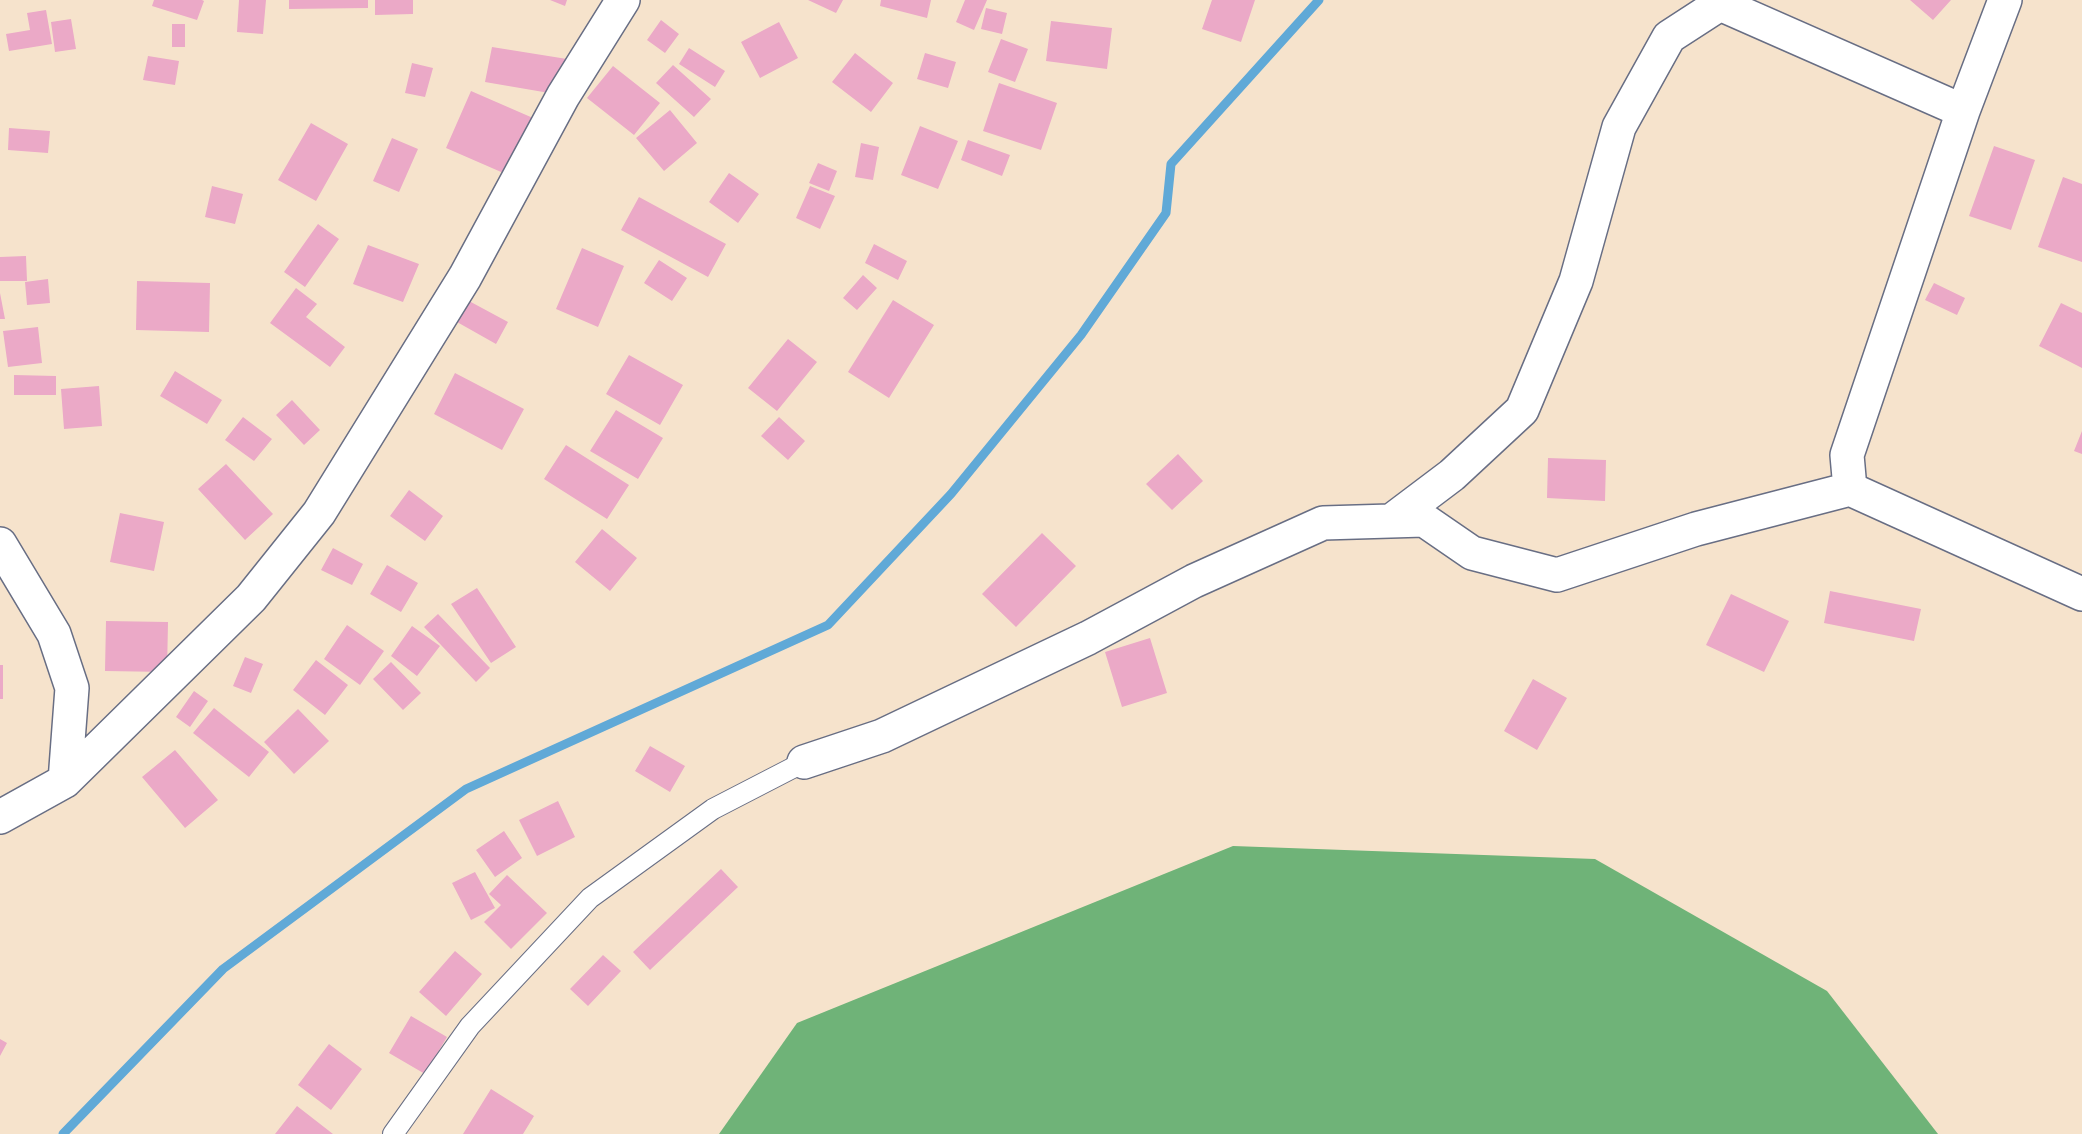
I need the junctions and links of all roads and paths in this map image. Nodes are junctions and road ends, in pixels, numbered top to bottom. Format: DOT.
graph roads {
  1 [pos="623,0"];
  2 [pos="2006,0"];
  3 [pos="1963,111"];
  4 [pos="1850,489"];
  5 [pos="1391,521"];
  6 [pos="0,544"];
  7 [pos="2082,594"];
  8 [pos="804,762"];
  9 [pos="65,781"];
  10 [pos="0,817"];
  11 [pos="393,1134"];
  1 -- 9 [label="street"];
  2 -- 3 [label="street"];
  3 -- 4 [label="street"];
  3 -- 5 [label="street"];
  4 -- 5 [label="street"];
  4 -- 7 [label="street"];
  5 -- 8 [label="street"];
  6 -- 9 [label="street"];
  8 -- 11 [label="lane"];
  9 -- 10 [label="street"];
}
